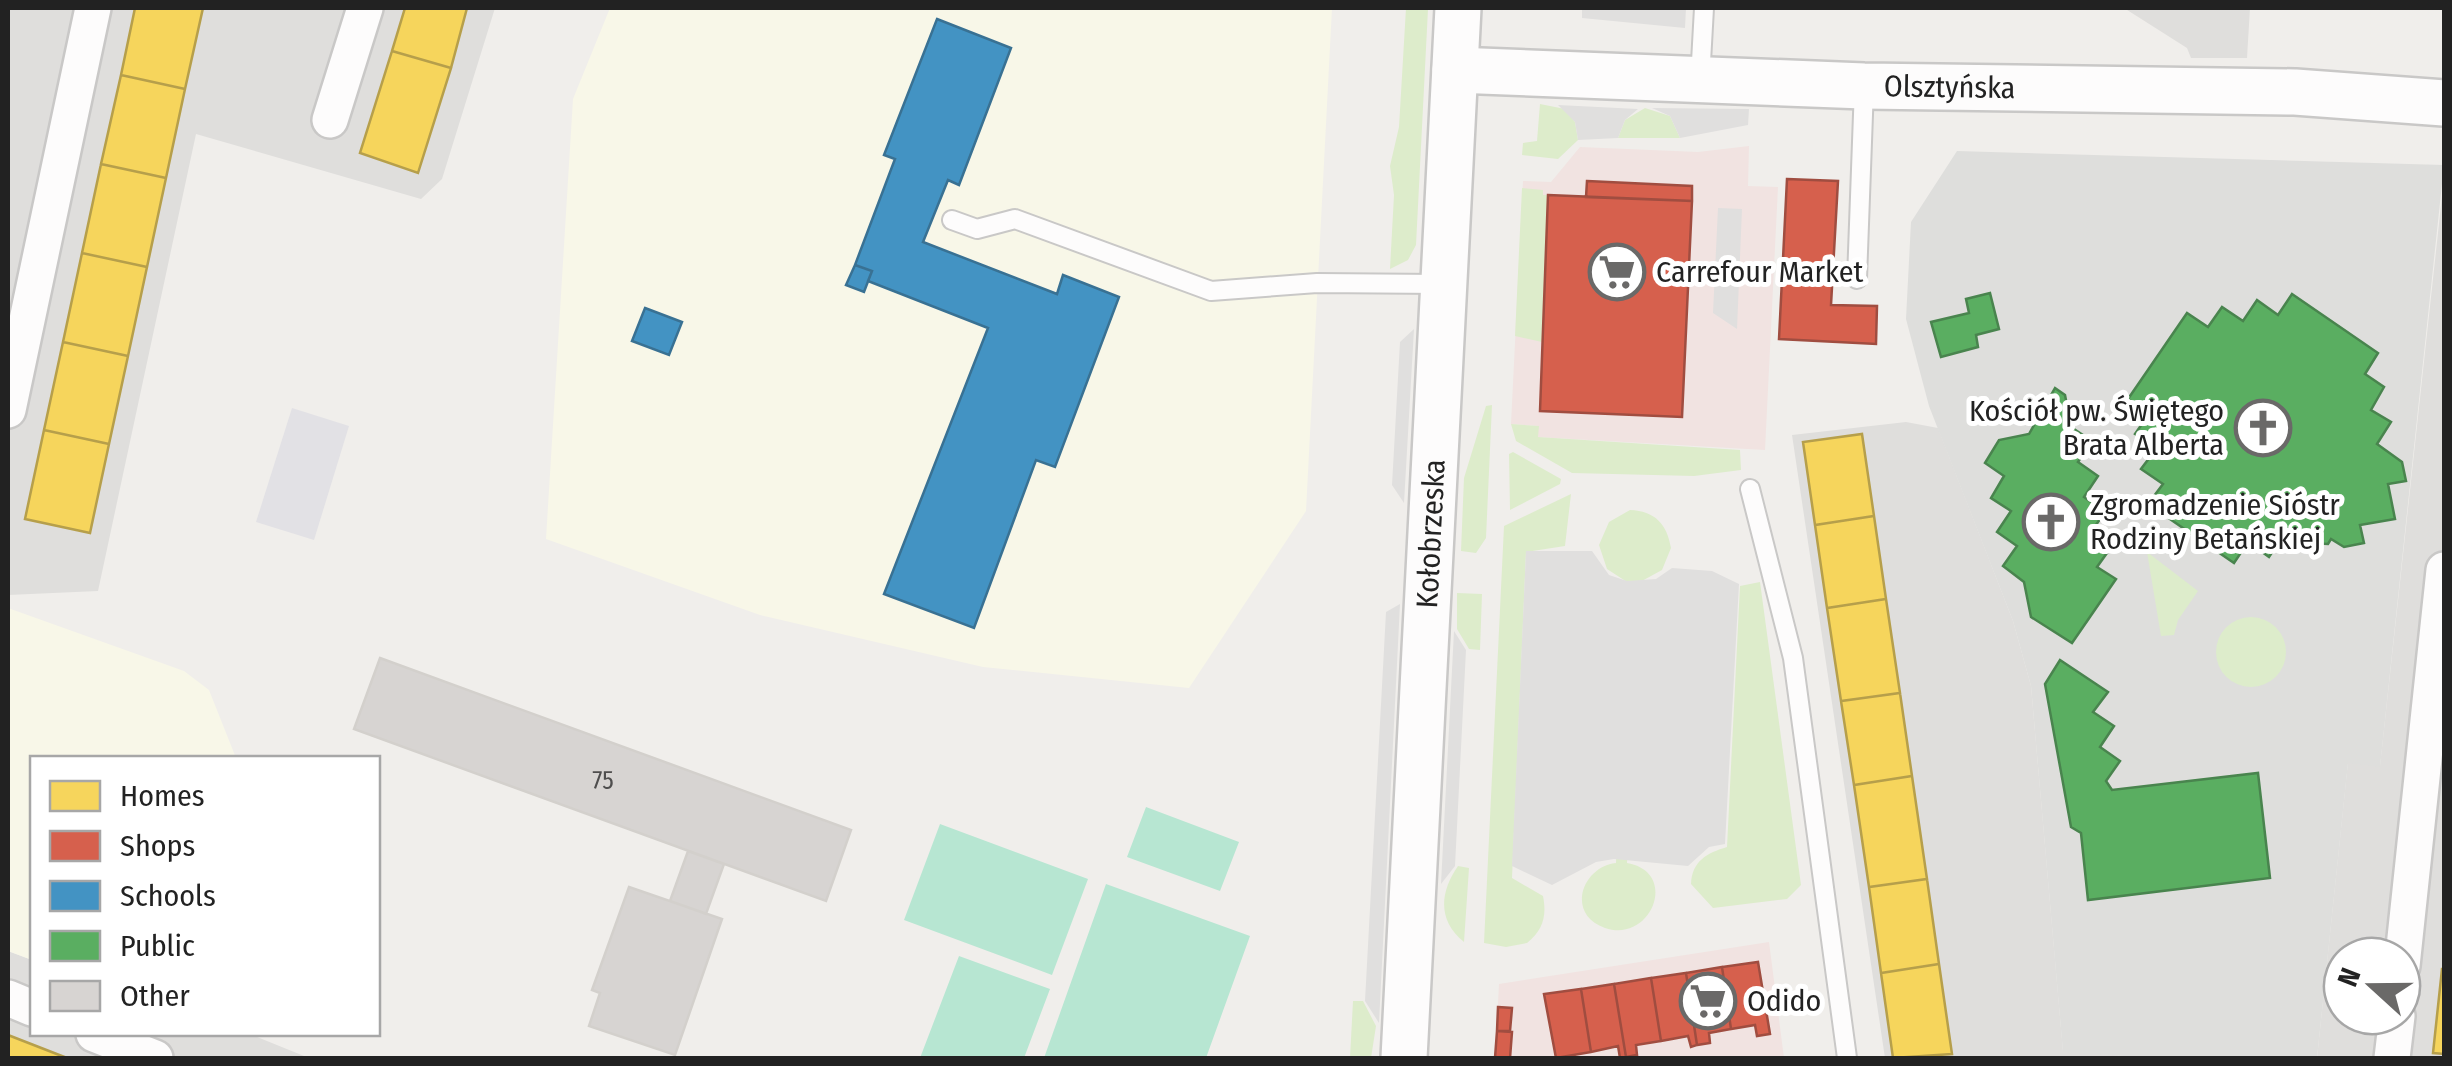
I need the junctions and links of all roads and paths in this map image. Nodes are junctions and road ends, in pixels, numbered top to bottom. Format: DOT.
graph roads {
  1 [pos="94,8"];
  2 [pos="365,8"];
  3 [pos="1458,8"];
  4 [pos="1704,8"];
  5 [pos="1455,70"];
  6 [pos="1700,81"];
  7 [pos="1864,86"];
  8 [pos="2444,103"];
  9 [pos="330,120"];
  10 [pos="952,220"];
  11 [pos="1857,280"];
  12 [pos="1444,284"];
  13 [pos="8,410"];
  14 [pos="1750,489"];
  15 [pos="2444,570"];
  16 [pos="2405,936"];
  17 [pos="99,1036"];
  18 [pos="155,1058"];
  19 [pos="1404,1058"];
  20 [pos="1847,1058"];
  1 -- 13 [label="street"];
  2 -- 9 [label="street"];
  3 -- 5 [label="street, Kołobrzeska"];
  4 -- 6 [label="lane"];
  5 -- 6 [label="street, Olsztyńska"];
  5 -- 12 [label="street, Kołobrzeska"];
  6 -- 7 [label="street, Olsztyńska"];
  7 -- 8 [label="street, Olsztyńska"];
  7 -- 11 [label="lane"];
  10 -- 12 [label="lane"];
  12 -- 19 [label="street, Kołobrzeska"];
  14 -- 20 [label="lane"];
  15 -- 16 [label="street"];
  17 -- 18 [label="street"];
}
